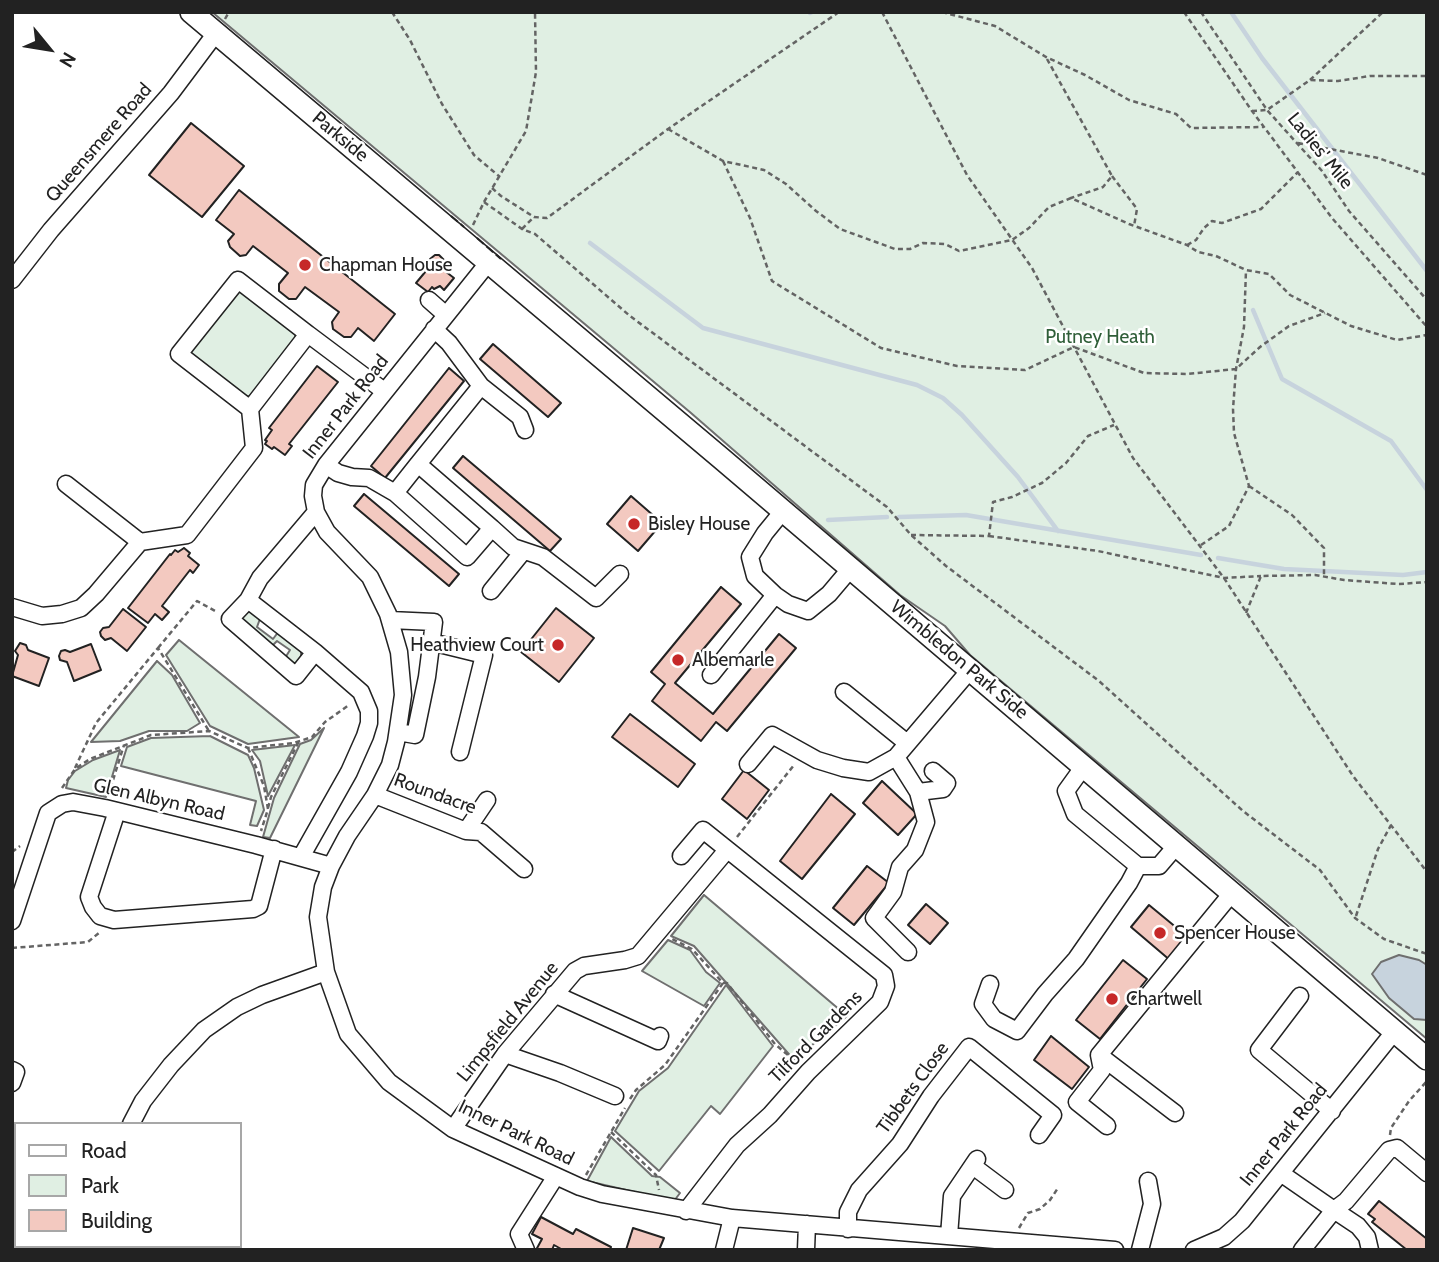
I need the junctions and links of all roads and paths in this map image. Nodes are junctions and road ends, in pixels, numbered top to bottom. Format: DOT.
graph roads {
  1 [pos="191,12"];
  2 [pos="392,12"];
  3 [pos="535,12"];
  4 [pos="839,12"];
  5 [pos="882,12"];
  6 [pos="942,12"];
  7 [pos="1184,12"];
  8 [pos="1202,12"];
  9 [pos="1383,12"];
  10 [pos="216,33"];
  11 [pos="1046,57"];
  12 [pos="1427,76"];
  13 [pos="1310,80"];
  14 [pos="1267,110"];
  15 [pos="1252,111"];
  16 [pos="1263,127"];
  17 [pos="668,129"];
  18 [pos="1298,143"];
  19 [pos="723,161"];
  20 [pos="1298,172"];
  21 [pos="1427,175"];
  22 [pos="1112,176"];
  23 [pos="500,177"];
  24 [pos="492,188"];
  25 [pos="1071,198"];
  26 [pos="484,202"];
  27 [pos="534,217"];
  28 [pos="1134,226"];
  29 [pos="522,229"];
  30 [pos="470,232"];
  31 [pos="1012,240"];
  32 [pos="1187,245"];
  33 [pos="488,263"];
  34 [pos="1246,270"];
  35 [pos="12,279"];
  36 [pos="429,300"];
  37 [pos="1427,300"];
  38 [pos="1327,312"];
  39 [pos="446,315"];
  40 [pos="1427,327"];
  41 [pos="434,330"];
  42 [pos="308,334"];
  43 [pos="1427,335"];
  44 [pos="1074,347"];
  45 [pos="1236,369"];
  46 [pos="481,386"];
  47 [pos="384,391"];
  48 [pos="250,409"];
  49 [pos="1115,425"];
  50 [pos="525,430"];
  51 [pos="418,464"];
  52 [pos="326,465"];
  53 [pos="66,484"];
  54 [pos="1249,486"];
  55 [pos="395,493"];
  56 [pos="783,511"];
  57 [pos="316,512"];
  58 [pos="492,528"];
  59 [pos="911,535"];
  60 [pos="989,536"];
  61 [pos="140,542"];
  62 [pos="1200,545"];
  63 [pos="521,550"];
  64 [pos="851,568"];
  65 [pos="620,574"];
  66 [pos="1261,576"];
  67 [pos="1324,576"];
  68 [pos="1224,578"];
  69 [pos="1427,582"];
  70 [pos="491,591"];
  71 [pos="775,595"];
  72 [pos="248,600"];
  73 [pos="12,607"];
  74 [pos="1246,613"];
  75 [pos="230,619"];
  76 [pos="390,620"];
  77 [pos="431,642"];
  78 [pos="158,648"];
  79 [pos="315,652"];
  80 [pos="970,670"];
  81 [pos="711,675"];
  82 [pos="844,692"];
  83 [pos="363,697"];
  84 [pos="209,731"];
  85 [pos="398,732"];
  86 [pos="299,741"];
  87 [pos="907,743"];
  88 [pos="124,745"];
  89 [pos="248,748"];
  90 [pos="460,752"];
  91 [pos="803,754"];
  92 [pos="896,757"];
  93 [pos="748,764"];
  94 [pos="1084,766"];
  95 [pos="75,769"];
  96 [pos="933,771"];
  97 [pos="918,792"];
  98 [pos="375,795"];
  99 [pos="487,800"];
  100 [pos="62,804"];
  101 [pos="111,809"];
  102 [pos="268,809"];
  103 [pos="1391,825"];
  104 [pos="473,831"];
  105 [pos="23,845"];
  106 [pos="256,845"];
  107 [pos="1177,845"];
  108 [pos="274,849"];
  109 [pos="729,851"];
  110 [pos="12,852"];
  111 [pos="681,856"];
  112 [pos="301,857"];
  113 [pos="331,866"];
  114 [pos="1138,866"];
  115 [pos="524,869"];
  116 [pos="1427,872"];
  117 [pos="1232,893"];
  118 [pos="1355,918"];
  119 [pos="114,920"];
  120 [pos="12,922"];
  121 [pos="12,948"];
  122 [pos="908,952"];
  123 [pos="1427,954"];
  124 [pos="326,972"];
  125 [pos="723,983"];
  126 [pos="990,984"];
  127 [pos="554,994"];
  128 [pos="1300,996"];
  129 [pos="1394,1032"];
  130 [pos="660,1036"];
  131 [pos="505,1054"];
  132 [pos="1099,1055"];
  133 [pos="1427,1059"];
  134 [pos="12,1070"];
  135 [pos="808,1072"];
  136 [pos="1427,1081"];
  137 [pos="12,1083"];
  138 [pos="615,1096"];
  139 [pos="1332,1111"];
  140 [pos="1175,1113"];
  141 [pos="132,1122"];
  142 [pos="1107,1126"];
  143 [pos="453,1129"];
  144 [pos="611,1132"];
  145 [pos="1039,1135"];
  146 [pos="1389,1150"];
  147 [pos="1427,1173"];
  148 [pos="1282,1174"];
  149 [pos="556,1176"];
  150 [pos="1148,1181"];
  151 [pos="1058,1188"];
  152 [pos="1004,1190"];
  153 [pos="663,1206"];
  154 [pos="1334,1210"];
  155 [pos="686,1211"];
  156 [pos="733,1218"];
  157 [pos="807,1224"];
  158 [pos="848,1229"];
  159 [pos="949,1236"];
  160 [pos="1224,1237"];
  161 [pos="1019,1242"];
  162 [pos="998,1245"];
  163 [pos="526,1250"];
  164 [pos="723,1250"];
  165 [pos="806,1250"];
  166 [pos="1115,1250"];
  167 [pos="1140,1250"];
  168 [pos="1194,1250"];
  169 [pos="1235,1250"];
  170 [pos="1302,1250"];
  171 [pos="1370,1250"];
  1 -- 10 [label="main road, Parkside"];
  2 -- 23 [label="path"];
  3 -- 23 [label="path"];
  4 -- 17 [label="path"];
  5 -- 31 [label="path"];
  6 -- 11 [label="path"];
  7 -- 15 [label="path"];
  8 -- 14 [label="path, Ladies' Mile"];
  9 -- 13 [label="path"];
  10 -- 33 [label="main road, Parkside"];
  10 -- 35 [label="street, Queensmere Road"];
  11 -- 16 [label="path"];
  11 -- 22 [label="path"];
  12 -- 13 [label="path"];
  13 -- 14 [label="path"];
  14 -- 15 [label="path"];
  14 -- 18 [label="path, Ladies' Mile"];
  15 -- 16 [label="path"];
  16 -- 20 [label="path"];
  17 -- 19 [label="path"];
  17 -- 27 [label="path"];
  18 -- 21 [label="path"];
  18 -- 37 [label="path, Ladies' Mile"];
  19 -- 31 [label="path"];
  19 -- 44 [label="path"];
  20 -- 32 [label="path"];
  20 -- 40 [label="path"];
  22 -- 25 [label="path"];
  22 -- 28 [label="path"];
  23 -- 24 [label="path"];
  24 -- 26 [label="path"];
  24 -- 27 [label="path"];
  25 -- 28 [label="path"];
  25 -- 31 [label="path"];
  26 -- 29 [label="path"];
  26 -- 30 [label="path"];
  27 -- 29 [label="path"];
  28 -- 32 [label="path"];
  29 -- 59 [label="path"];
  31 -- 44 [label="path"];
  32 -- 34 [label="path"];
  33 -- 39 [label="street, Inner Park Road"];
  33 -- 56 [label="main road, Wimbledon Park Side"];
  34 -- 38 [label="path"];
  34 -- 45 [label="path"];
  36 -- 39 [label="street"];
  38 -- 43 [label="path"];
  38 -- 45 [label="path"];
  39 -- 41 [label="street, Inner Park Road"];
  41 -- 46 [label="street"];
  41 -- 47 [label="street, Inner Park Road"];
  42 -- 47 [label="street"];
  42 -- 48 [label="street"];
  42 -- 48 [label="street"];
  44 -- 45 [label="path"];
  44 -- 49 [label="path"];
  45 -- 54 [label="path"];
  46 -- 50 [label="street"];
  46 -- 51 [label="street"];
  47 -- 52 [label="street, Inner Park Road"];
  48 -- 61 [label="street"];
  49 -- 60 [label="path"];
  49 -- 62 [label="path"];
  51 -- 55 [label="street"];
  51 -- 58 [label="street"];
  52 -- 55 [label="street"];
  52 -- 57 [label="street, Inner Park Road"];
  53 -- 61 [label="street"];
  54 -- 62 [label="path"];
  54 -- 67 [label="path"];
  55 -- 58 [label="street"];
  56 -- 64 [label="main road, Wimbledon Park Side"];
  56 -- 71 [label="street"];
  57 -- 72 [label="street"];
  57 -- 76 [label="street, Inner Park Road"];
  58 -- 63 [label="street"];
  59 -- 60 [label="path"];
  59 -- 118 [label="path"];
  60 -- 68 [label="path"];
  61 -- 73 [label="street"];
  62 -- 68 [label="path"];
  63 -- 65 [label="street"];
  63 -- 70 [label="street"];
  64 -- 71 [label="street"];
  64 -- 80 [label="main road, Wimbledon Park Side"];
  66 -- 67 [label="path"];
  66 -- 68 [label="path"];
  66 -- 74 [label="path"];
  67 -- 69 [label="path"];
  68 -- 74 [label="path"];
  71 -- 81 [label="street"];
  72 -- 75 [label="street"];
  72 -- 79 [label="street"];
  74 -- 103 [label="path"];
  75 -- 78 [label="path"];
  75 -- 79 [label="street"];
  76 -- 77 [label="street"];
  76 -- 85 [label="street, Inner Park Road"];
  77 -- 85 [label="street"];
  77 -- 90 [label="street"];
  78 -- 84 [label="path"];
  78 -- 95 [label="path"];
  79 -- 83 [label="street"];
  80 -- 87 [label="street"];
  80 -- 94 [label="main road, Wimbledon Park Side"];
  82 -- 87 [label="street"];
  83 -- 86 [label="path"];
  83 -- 112 [label="street"];
  84 -- 88 [label="path"];
  84 -- 89 [label="path"];
  85 -- 98 [label="street, Inner Park Road"];
  86 -- 89 [label="path"];
  86 -- 102 [label="path"];
  87 -- 92 [label="street"];
  88 -- 95 [label="path"];
  88 -- 101 [label="path"];
  89 -- 102 [label="path"];
  91 -- 92 [label="street"];
  91 -- 93 [label="street"];
  91 -- 109 [label="path"];
  92 -- 97 [label="street"];
  94 -- 107 [label="main road, Wimbledon Park Side"];
  94 -- 114 [label="street"];
  95 -- 100 [label="path"];
  96 -- 97 [label="street"];
  97 -- 122 [label="street"];
  98 -- 104 [label="street, Roundacre"];
  98 -- 113 [label="street, Inner Park Road"];
  99 -- 104 [label="street"];
  100 -- 101 [label="street, Glen Albyn Road"];
  100 -- 120 [label="street"];
  101 -- 106 [label="street, Glen Albyn Road"];
  101 -- 119 [label="street"];
  102 -- 106 [label="path"];
  103 -- 116 [label="path"];
  103 -- 118 [label="path"];
  104 -- 115 [label="street, Roundacre"];
  105 -- 110 [label="path"];
  106 -- 108 [label="street, Glen Albyn Road"];
  107 -- 114 [label="street"];
  107 -- 117 [label="main road, Wimbledon Park Side"];
  108 -- 112 [label="street, Glen Albyn Road"];
  108 -- 119 [label="street"];
  109 -- 111 [label="street"];
  109 -- 127 [label="street, Limpsfield Avenue"];
  109 -- 135 [label="street, Tilford Gardens"];
  112 -- 113 [label="street, Glen Albyn Road"];
  113 -- 124 [label="street, Inner Park Road"];
  114 -- 126 [label="street"];
  117 -- 129 [label="main road, Wimbledon Park Side"];
  117 -- 132 [label="street"];
  118 -- 123 [label="path"];
  119 -- 121 [label="path"];
  124 -- 141 [label="street"];
  124 -- 143 [label="street, Inner Park Road"];
  125 -- 135 [label="path"];
  127 -- 130 [label="street"];
  127 -- 131 [label="street, Limpsfield Avenue"];
  128 -- 139 [label="street"];
  129 -- 133 [label="main road, Wimbledon Park Side"];
  129 -- 139 [label="street, Inner Park Road"];
  131 -- 138 [label="street"];
  131 -- 143 [label="street, Limpsfield Avenue"];
  132 -- 140 [label="street"];
  132 -- 142 [label="street"];
  134 -- 137 [label="street"];
  135 -- 155 [label="street, Tilford Gardens"];
  136 -- 146 [label="path"];
  139 -- 148 [label="street, Inner Park Road"];
  143 -- 149 [label="street, Inner Park Road"];
  144 -- 153 [label="path"];
  145 -- 158 [label="street, Tibbets Close"];
  146 -- 147 [label="street"];
  146 -- 154 [label="street"];
  148 -- 154 [label="street"];
  148 -- 160 [label="street, Inner Park Road"];
  149 -- 153 [label="street, Inner Park Road"];
  149 -- 163 [label="street"];
  150 -- 167 [label="street"];
  151 -- 161 [label="path"];
  152 -- 159 [label="street"];
  153 -- 155 [label="street, Inner Park Road"];
  154 -- 170 [label="street"];
  154 -- 171 [label="street"];
  155 -- 156 [label="street, Inner Park Road"];
  156 -- 157 [label="street, Inner Park Road"];
  156 -- 164 [label="street"];
  157 -- 158 [label="street, Inner Park Road"];
  157 -- 165 [label="street"];
  158 -- 159 [label="street, Inner Park Road"];
  159 -- 162 [label="street, Inner Park Road"];
  160 -- 168 [label="street, Inner Park Road"];
  160 -- 169 [label="street"];
  161 -- 162 [label="street, Inner Park Road"];
  161 -- 166 [label="street, Inner Park Road"];
}
